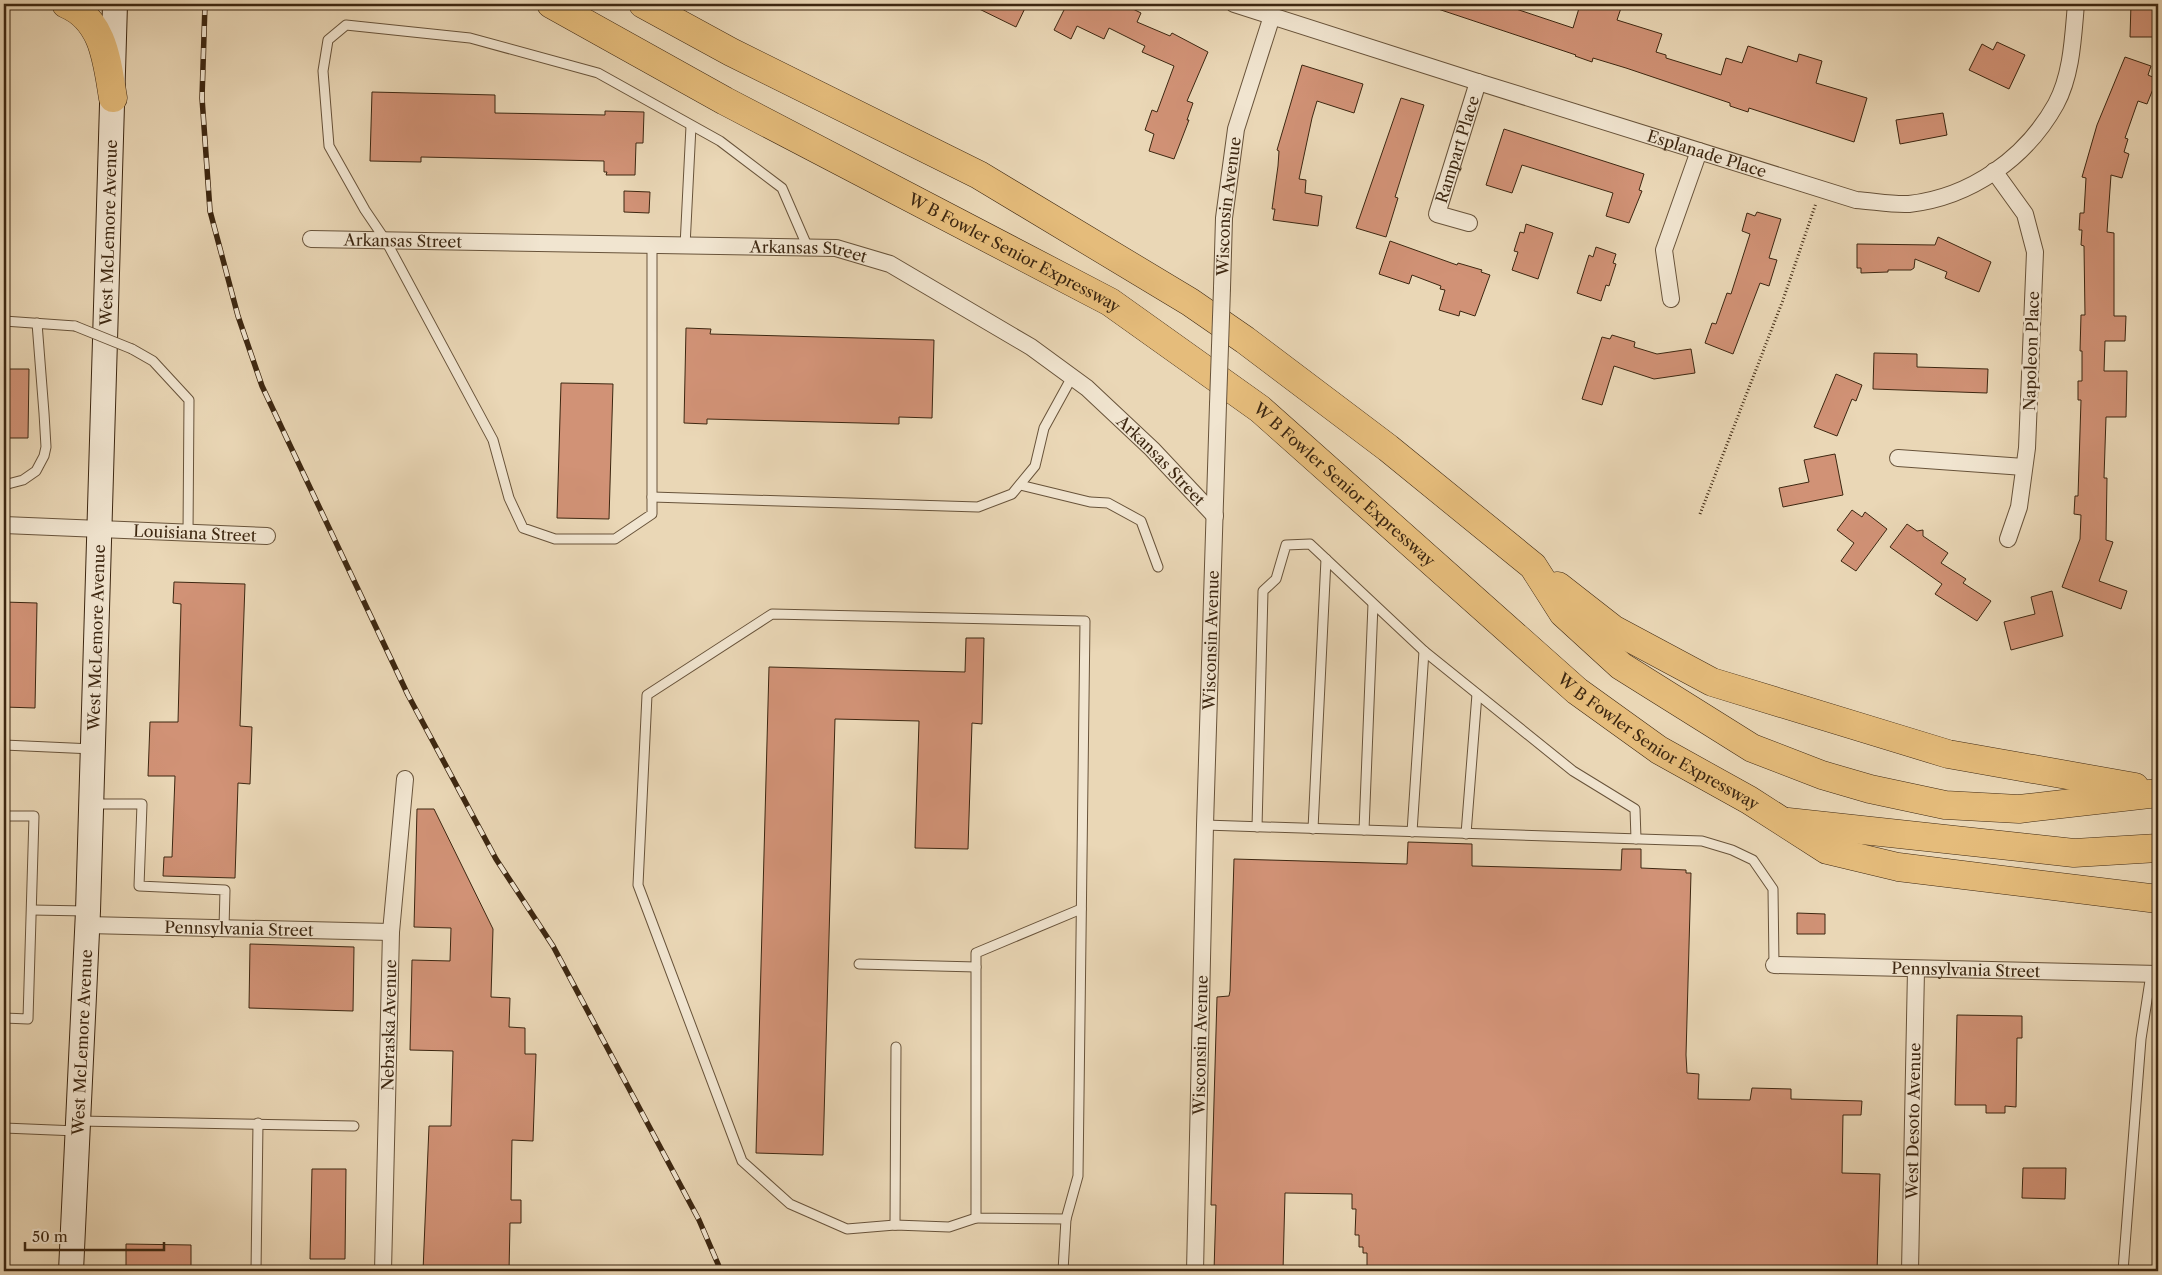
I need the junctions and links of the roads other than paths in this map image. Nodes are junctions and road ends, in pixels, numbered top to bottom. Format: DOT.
graph roads {
  1 [pos="66,4"];
  2 [pos="115,4"];
  3 [pos="551,4"];
  4 [pos="643,4"];
  5 [pos="679,4"];
  6 [pos="1234,4"];
  7 [pos="2076,4"];
  8 [pos="1272,16"];
  9 [pos="731,52"];
  10 [pos="1478,82"];
  11 [pos="113,98"];
  12 [pos="691,126"];
  13 [pos="1699,151"];
  14 [pos="1994,171"];
  15 [pos="1469,223"];
  16 [pos="311,239"];
  17 [pos="386,241"];
  18 [pos="652,245"];
  19 [pos="685,246"];
  20 [pos="808,248"];
  21 [pos="1671,299"];
  22 [pos="4,322"];
  23 [pos="37,324"];
  24 [pos="1072,377"];
  25 [pos="1898,458"];
  26 [pos="2024,467"];
  27 [pos="4,485"];
  28 [pos="1020,485"];
  29 [pos="652,498"];
  30 [pos="1215,516"];
  31 [pos="4,525"];
  32 [pos="101,529"];
  33 [pos="188,533"];
  34 [pos="267,536"];
  35 [pos="2008,539"];
  36 [pos="1326,559"];
  37 [pos="1533,566"];
  38 [pos="1158,567"];
  39 [pos="1373,604"];
  40 [pos="1424,651"];
  41 [pos="1477,694"];
  42 [pos="4,745"];
  43 [pos="93,748"];
  44 [pos="405,779"];
  45 [pos="2158,793"];
  46 [pos="91,804"];
  47 [pos="4,816"];
  48 [pos="1780,821"];
  49 [pos="1205,825"];
  50 [pos="1258,827"];
  51 [pos="1313,829"];
  52 [pos="1364,830"];
  53 [pos="1412,832"];
  54 [pos="1466,834"];
  55 [pos="1636,839"];
  56 [pos="2158,848"];
  57 [pos="2158,899"];
  58 [pos="1081,909"];
  59 [pos="32,910"];
  60 [pos="87,918"];
  61 [pos="224,928"];
  62 [pos="391,932"];
  63 [pos="859,964"];
  64 [pos="1774,966"];
  65 [pos="976,967"];
  66 [pos="1916,970"];
  67 [pos="2155,974"];
  68 [pos="4,1018"];
  69 [pos="896,1047"];
  70 [pos="258,1123"];
  71 [pos="78,1126"];
  72 [pos="354,1126"];
  73 [pos="4,1128"];
  74 [pos="976,1218"];
  75 [pos="1066,1219"];
  76 [pos="895,1225"];
  77 [pos="71,1271"];
  78 [pos="256,1271"];
  79 [pos="383,1271"];
  80 [pos="1063,1271"];
  81 [pos="1195,1271"];
  82 [pos="1910,1271"];
  83 [pos="2123,1271"];
  1 -- 11 [label="highway"];
  2 -- 11 [label="main road, West McLemore Avenue"];
  3 -- 48 [label="highway, W B Fowler Senior Expressway"];
  4 -- 9 [label="highway"];
  5 -- 9 [label="highway"];
  6 -- 8 [label="street, Esplanade Place"];
  7 -- 14 [label="street, Esplanade Place"];
  8 -- 10 [label="street, Esplanade Place"];
  8 -- 30 [label="street, Wisconsin Avenue, bridge"];
  9 -- 37 [label="highway"];
  10 -- 13 [label="street, Esplanade Place"];
  10 -- 15 [label="street, Rampart Place"];
  11 -- 32 [label="main road, West McLemore Avenue"];
  12 -- 17 [label="lane"];
  12 -- 19 [label="lane"];
  12 -- 20 [label="lane"];
  13 -- 14 [label="street, Esplanade Place"];
  13 -- 21 [label="street"];
  14 -- 26 [label="street, Napoleon Place"];
  16 -- 17 [label="street, Arkansas Street"];
  17 -- 18 [label="street, Arkansas Street"];
  17 -- 29 [label="lane"];
  18 -- 19 [label="street, Arkansas Street"];
  18 -- 29 [label="lane"];
  19 -- 20 [label="street, Arkansas Street"];
  20 -- 24 [label="street, Arkansas Street"];
  22 -- 23 [label="lane"];
  23 -- 27 [label="lane"];
  23 -- 33 [label="lane, bridge"];
  24 -- 28 [label="lane"];
  24 -- 30 [label="street, Arkansas Street"];
  25 -- 26 [label="street"];
  26 -- 35 [label="street, Napoleon Place"];
  28 -- 29 [label="lane"];
  28 -- 38 [label="lane"];
  30 -- 49 [label="street, Wisconsin Avenue"];
  31 -- 32 [label="street, Louisiana Street"];
  32 -- 33 [label="street, Louisiana Street"];
  32 -- 43 [label="main road, West McLemore Avenue"];
  33 -- 34 [label="street, Louisiana Street"];
  36 -- 39 [label="lane"];
  36 -- 50 [label="lane"];
  36 -- 51 [label="lane"];
  37 -- 45 [label="highway"];
  37 -- 45 [label="highway"];
  39 -- 40 [label="lane"];
  39 -- 52 [label="lane"];
  40 -- 41 [label="lane"];
  40 -- 53 [label="lane"];
  41 -- 54 [label="lane"];
  41 -- 55 [label="lane"];
  42 -- 43 [label="lane"];
  43 -- 46 [label="main road, West McLemore Avenue"];
  44 -- 62 [label="street, Nebraska Avenue"];
  46 -- 60 [label="main road, West McLemore Avenue"];
  46 -- 61 [label="lane"];
  47 -- 59 [label="lane"];
  48 -- 56 [label="highway, W B Fowler Senior Expressway"];
  48 -- 57 [label="highway"];
  49 -- 50 [label="lane"];
  49 -- 81 [label="street, Wisconsin Avenue"];
  50 -- 51 [label="lane"];
  51 -- 52 [label="lane"];
  52 -- 53 [label="lane"];
  53 -- 54 [label="lane"];
  54 -- 55 [label="lane"];
  55 -- 64 [label="lane"];
  58 -- 65 [label="lane"];
  58 -- 75 [label="lane"];
  58 -- 76 [label="lane"];
  59 -- 60 [label="lane"];
  59 -- 68 [label="lane"];
  60 -- 61 [label="street, Pennsylvania Street"];
  60 -- 71 [label="main road, West McLemore Avenue"];
  61 -- 62 [label="street, Pennsylvania Street"];
  62 -- 79 [label="street, Nebraska Avenue"];
  63 -- 65 [label="lane"];
  64 -- 66 [label="street, Pennsylvania Street"];
  65 -- 74 [label="lane"];
  66 -- 67 [label="street, Pennsylvania Street"];
  66 -- 82 [label="street, West Desoto Avenue"];
  67 -- 83 [label="lane"];
  69 -- 76 [label="lane"];
  70 -- 71 [label="lane"];
  70 -- 72 [label="lane"];
  70 -- 78 [label="lane"];
  71 -- 73 [label="lane"];
  71 -- 77 [label="main road, West McLemore Avenue"];
  74 -- 75 [label="lane"];
  74 -- 76 [label="lane"];
  75 -- 80 [label="lane"];
}
